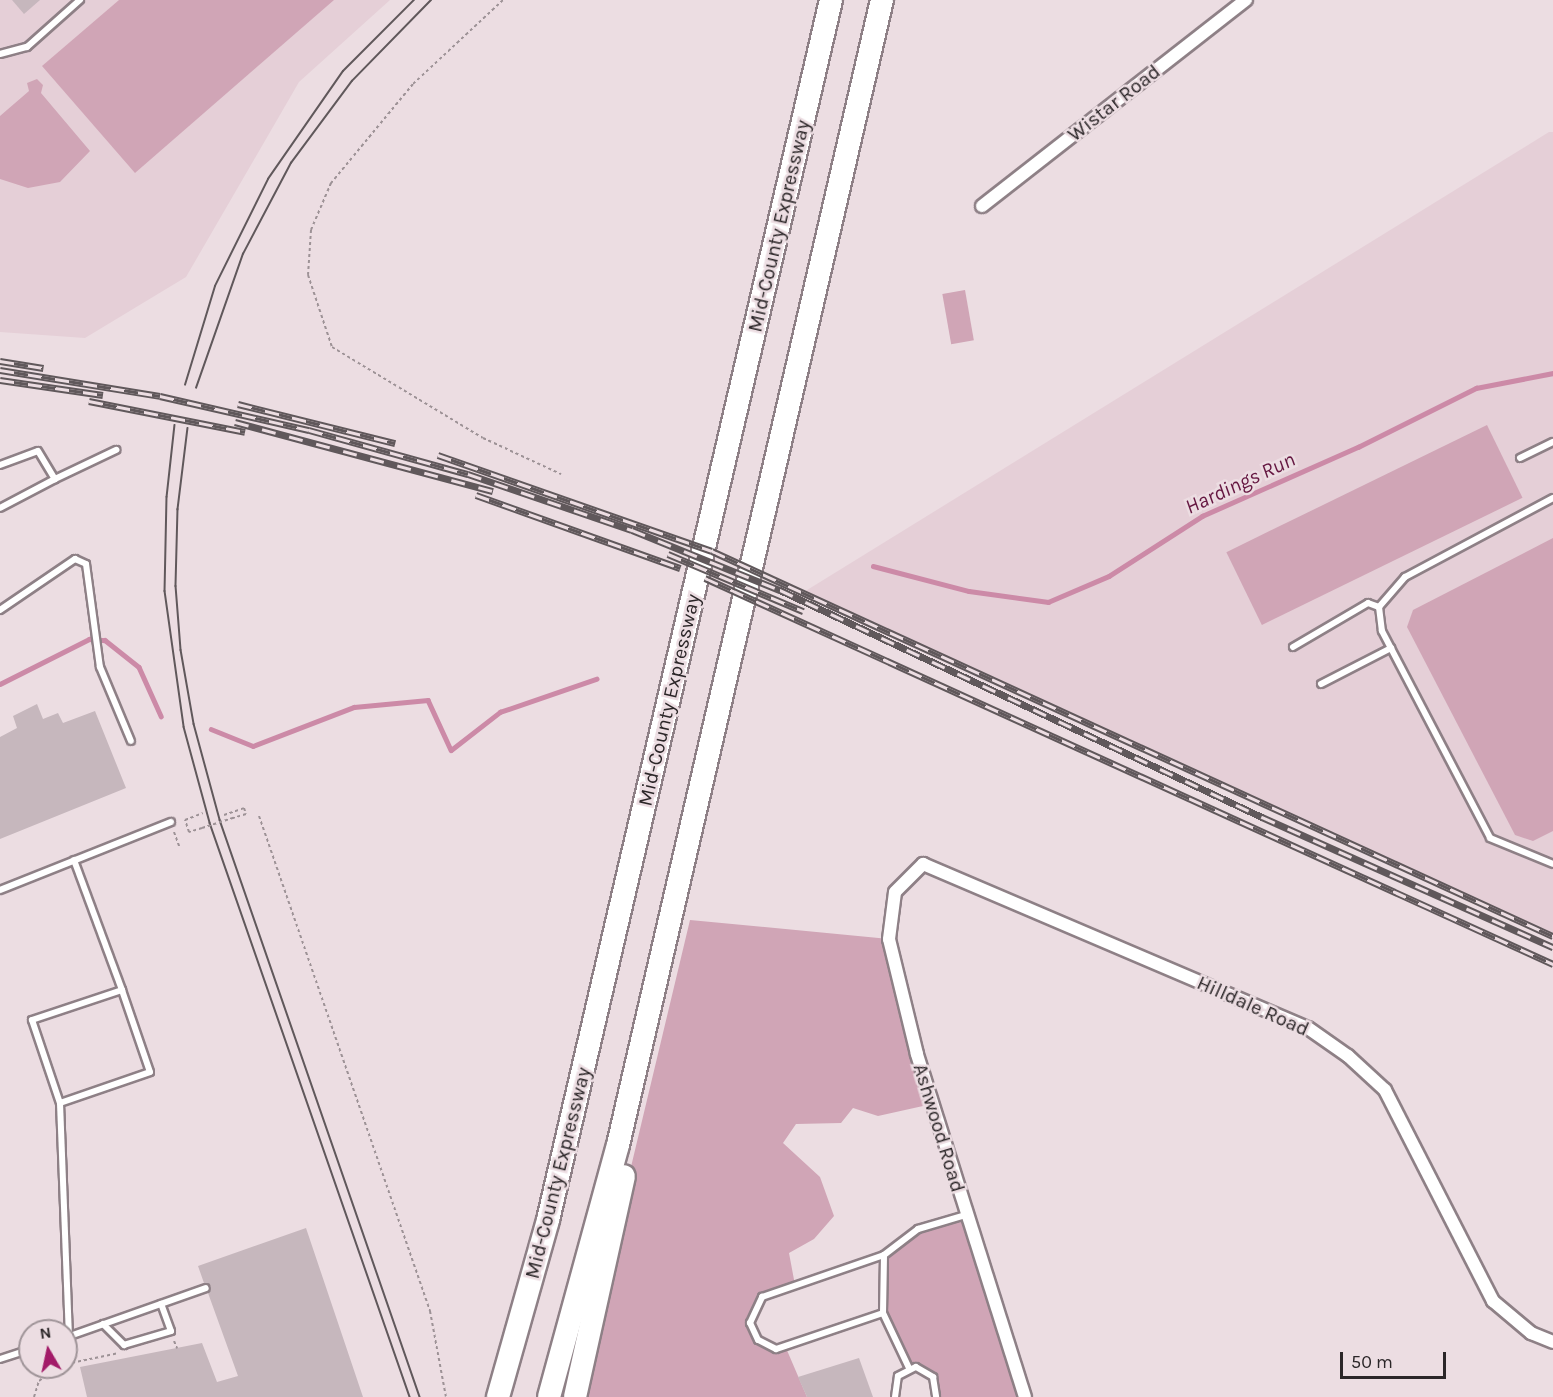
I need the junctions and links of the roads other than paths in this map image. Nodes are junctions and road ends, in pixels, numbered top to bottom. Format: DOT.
graph roads {
  1 [pos="80,0"];
  2 [pos="831,0"];
  3 [pos="882,0"];
  4 [pos="1246,0"];
  5 [pos="0,54"];
  6 [pos="982,206"];
  7 [pos="1553,442"];
  8 [pos="116,450"];
  9 [pos="1520,458"];
  10 [pos="0,465"];
  11 [pos="55,479"];
  12 [pos="1553,498"];
  13 [pos="0,508"];
  14 [pos="1379,607"];
  15 [pos="0,610"];
  16 [pos="1293,646"];
  17 [pos="1391,648"];
  18 [pos="1322,684"];
  19 [pos="131,741"];
  20 [pos="171,822"];
  21 [pos="74,860"];
  22 [pos="923,864"];
  23 [pos="1553,864"];
  24 [pos="0,890"];
  25 [pos="122,990"];
  26 [pos="637,1062"];
  27 [pos="60,1103"];
  28 [pos="966,1215"];
  29 [pos="884,1255"];
  30 [pos="206,1288"];
  31 [pos="161,1304"];
  32 [pos="883,1313"];
  33 [pos="67,1319"];
  34 [pos="103,1324"];
  35 [pos="78,1333"];
  36 [pos="1553,1342"];
  37 [pos="18,1353"];
  38 [pos="0,1359"];
  39 [pos="909,1368"];
  40 [pos="498,1397"];
  41 [pos="549,1397"];
  42 [pos="575,1397"];
  43 [pos="895,1397"];
  44 [pos="936,1397"];
  45 [pos="1025,1397"];
  1 -- 5 [label="lane"];
  2 -- 40 [label="highway, Mid-County Expressway"];
  3 -- 26 [label="highway"];
  4 -- 6 [label="street, Wistar Road"];
  7 -- 9 [label="lane"];
  8 -- 11 [label="lane"];
  10 -- 11 [label="lane"];
  11 -- 13 [label="lane"];
  12 -- 14 [label="lane"];
  14 -- 16 [label="lane"];
  14 -- 17 [label="lane"];
  15 -- 19 [label="lane"];
  17 -- 18 [label="lane"];
  17 -- 23 [label="lane"];
  20 -- 21 [label="lane"];
  21 -- 24 [label="lane"];
  21 -- 25 [label="lane"];
  22 -- 28 [label="street, Ashwood Road"];
  22 -- 36 [label="street, Hilldale Road"];
  25 -- 27 [label="lane"];
  25 -- 27 [label="lane"];
  26 -- 41 [label="highway"];
  26 -- 42 [label="highway"];
  27 -- 33 [label="lane"];
  28 -- 29 [label="lane"];
  28 -- 45 [label="street, Ashwood Road"];
  29 -- 32 [label="lane"];
  29 -- 32 [label="lane"];
  30 -- 31 [label="lane"];
  31 -- 34 [label="lane"];
  31 -- 34 [label="lane"];
  32 -- 39 [label="lane"];
  34 -- 35 [label="lane"];
  37 -- 38 [label="lane"];
  39 -- 43 [label="lane"];
  39 -- 44 [label="lane"];
}
